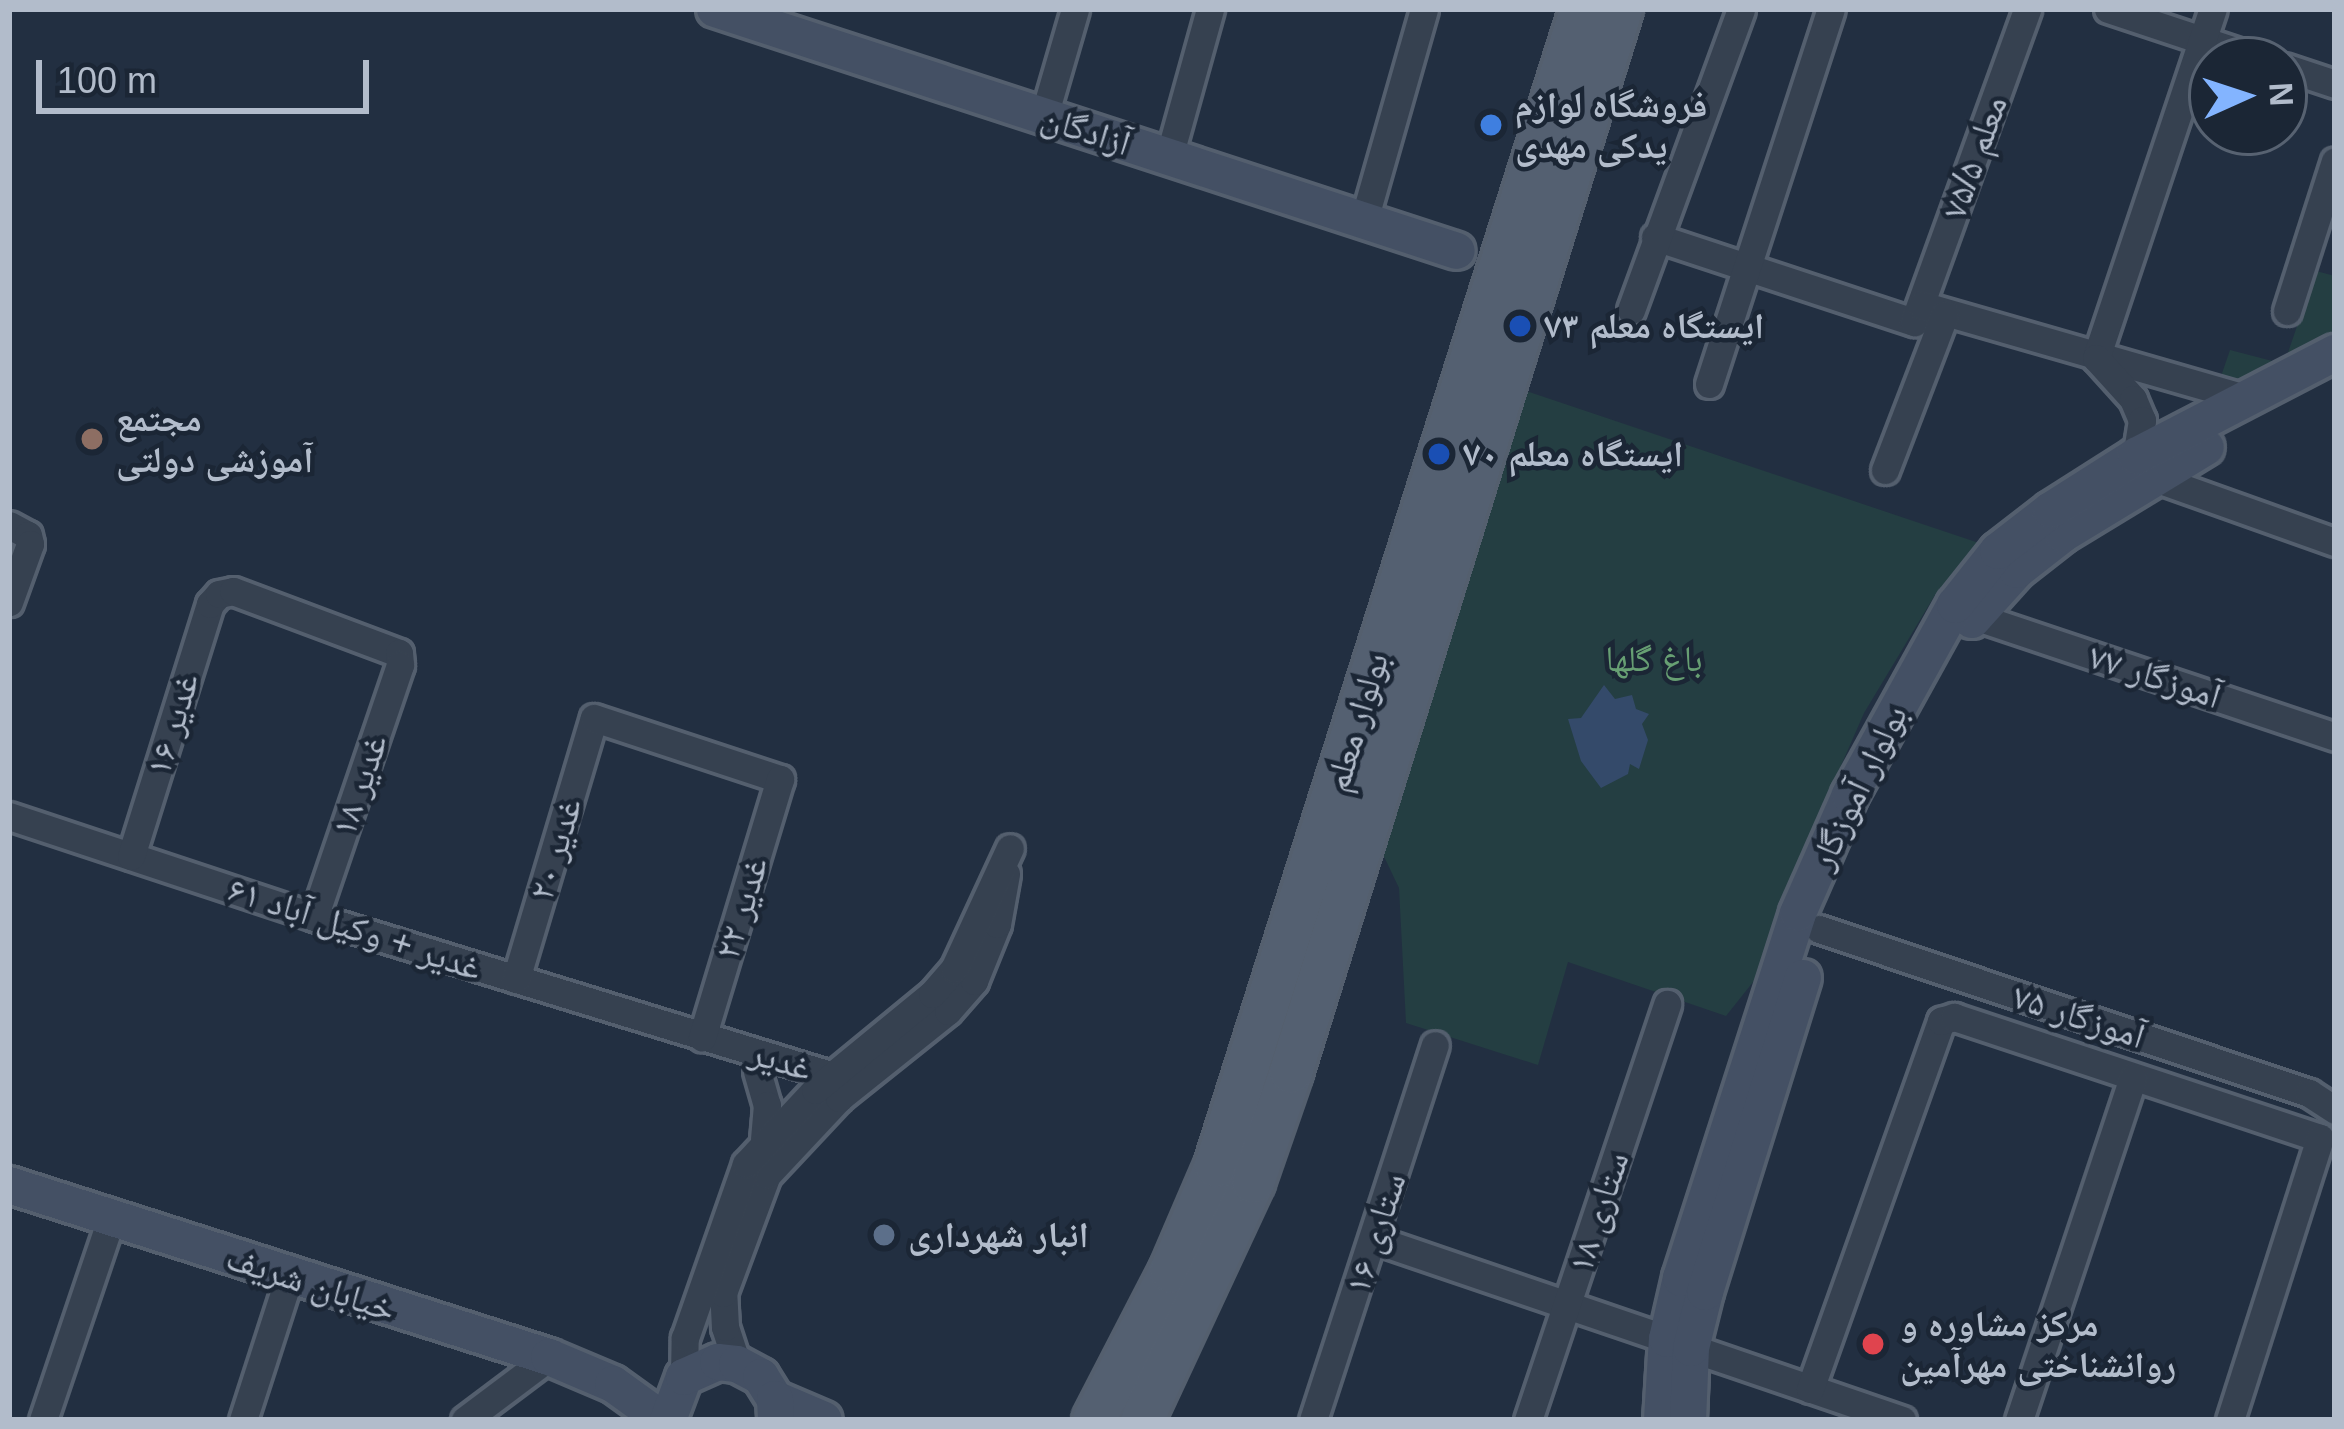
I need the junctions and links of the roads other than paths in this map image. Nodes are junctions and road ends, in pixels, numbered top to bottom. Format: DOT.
graph roads {
  1 [pos="715,9"];
  2 [pos="1075,9"];
  3 [pos="1210,9"];
  4 [pos="1424,9"];
  5 [pos="1582,9"];
  6 [pos="1622,9"];
  7 [pos="1741,9"];
  8 [pos="1831,9"];
  9 [pos="2027,9"];
  10 [pos="2108,9"];
  11 [pos="2191,36"];
  12 [pos="2188,85"];
  13 [pos="1044,116"];
  14 [pos="1169,157"];
  15 [pos="2335,160"];
  16 [pos="1364,220"];
  17 [pos="1508,236"];
  18 [pos="1655,237"];
  19 [pos="1457,250"];
  20 [pos="1747,267"];
  21 [pos="1489,295"];
  22 [pos="1631,310"];
  23 [pos="1933,310"];
  24 [pos="2287,311"];
  25 [pos="2335,353"];
  26 [pos="2096,358"];
  27 [pos="2335,381"];
  28 [pos="1708,384"];
  29 [pos="2245,398"];
  30 [pos="2144,466"];
  31 [pos="1885,470"];
  32 [pos="18,530"];
  33 [pos="2335,542"];
  34 [pos="218,594"];
  35 [pos="9,602"];
  36 [pos="1974,616"];
  37 [pos="595,718"];
  38 [pos="2335,737"];
  39 [pos="9,816"];
  40 [pos="131,856"];
  41 [pos="314,916"];
  42 [pos="1819,929"];
  43 [pos="516,980"];
  44 [pos="1667,1004"];
  45 [pos="702,1037"];
  46 [pos="1435,1046"];
  47 [pos="757,1071"];
  48 [pos="2133,1077"];
  49 [pos="828,1088"];
  50 [pos="2335,1110"];
  51 [pos="764,1138"];
  52 [pos="9,1185"];
  53 [pos="111,1219"];
  54 [pos="1373,1239"];
  55 [pos="290,1278"];
  56 [pos="1567,1306"];
  57 [pos="1679,1344"];
  58 [pos="549,1357"];
  59 [pos="737,1364"];
  60 [pos="681,1380"];
  61 [pos="613,1384"];
  62 [pos="1810,1389"];
  63 [pos="775,1409"];
  64 [pos="1147,1416"];
  65 [pos="43,1420"];
  66 [pos="243,1420"];
  67 [pos="465,1420"];
  68 [pos="666,1420"];
  69 [pos="824,1420"];
  70 [pos="1094,1420"];
  71 [pos="1313,1420"];
  72 [pos="1528,1420"];
  73 [pos="1661,1420"];
  74 [pos="1688,1420"];
  75 [pos="1902,1420"];
  76 [pos="2019,1420"];
  77 [pos="2230,1420"];
  1 -- 13 [label="main road, آزادگان"];
  2 -- 13 [label="street"];
  3 -- 14 [label="street"];
  4 -- 16 [label="street"];
  5 -- 17 [label="main road, بولوار معلم"];
  6 -- 64 [label="main road, بولوار معلم"];
  7 -- 18 [label="street"];
  8 -- 20 [label="street"];
  9 -- 23 [label="street, معلم ۷۵/۵"];
  10 -- 11 [label="street"];
  12 -- 26 [label="street"];
  13 -- 14 [label="main road, آزادگان"];
  14 -- 16 [label="main road, آزادگان"];
  15 -- 24 [label="street"];
  16 -- 19 [label="main road, آزادگان"];
  17 -- 19 [label="main road"];
  17 -- 21 [label="main road, بولوار معلم"];
  18 -- 20 [label="street"];
  18 -- 22 [label="street"];
  19 -- 21 [label="main road"];
  20 -- 23 [label="street"];
  20 -- 28 [label="street"];
  21 -- 70 [label="main road, بولوار معلم"];
  23 -- 26 [label="street"];
  23 -- 31 [label="street, معلم ۷۵/۵"];
  25 -- 29 [label="main road, بولوار آموزگار"];
  26 -- 29 [label="street"];
  26 -- 30 [label="street"];
  27 -- 30 [label="main road, بولوار آموزگار"];
  29 -- 30 [label="main road, بولوار آموزگار"];
  30 -- 33 [label="street"];
  30 -- 36 [label="main road, بولوار آموزگار"];
  30 -- 57 [label="main road, بولوار آموزگار"];
  32 -- 35 [label="street"];
  34 -- 40 [label="street, غدیر ۱۶"];
  34 -- 41 [label="street, غدیر ۱۸"];
  36 -- 38 [label="street, ۷۷ آموزگار"];
  36 -- 42 [label="main road, بولوار آموزگار"];
  37 -- 43 [label="street, غدیر ۲۰"];
  37 -- 45 [label="street, غدیر ۲۲"];
  39 -- 40 [label="street, غدیر + وکیل آباد ۶۱"];
  40 -- 41 [label="street, غدیر + وکیل آباد ۶۱"];
  41 -- 43 [label="street, غدیر + وکیل آباد ۶۱"];
  42 -- 50 [label="street, آموزگار ۷۵"];
  42 -- 57 [label="main road, بولوار آموزگار"];
  43 -- 45 [label="street, غدیر + وکیل آباد ۶۱"];
  44 -- 56 [label="street, ستاری ۱۸"];
  45 -- 47 [label="street, غدیر"];
  45 -- 49 [label="street, غدیر"];
  46 -- 54 [label="street, ستاری ۱۶"];
  47 -- 49 [label="street, غدیر"];
  47 -- 51 [label="street"];
  48 -- 62 [label="street"];
  48 -- 76 [label="street"];
  48 -- 77 [label="street"];
  49 -- 49 [label="street"];
  49 -- 51 [label="street"];
  49 -- 59 [label="street"];
  51 -- 60 [label="street"];
  52 -- 53 [label="main road, خیابان شریف"];
  53 -- 55 [label="main road, خیابان شریف"];
  53 -- 65 [label="street"];
  54 -- 56 [label="street"];
  54 -- 71 [label="street, ستاری ۱۶"];
  55 -- 58 [label="main road, خیابان شریف"];
  55 -- 66 [label="street"];
  56 -- 57 [label="street"];
  56 -- 72 [label="street, ستاری ۱۸"];
  57 -- 62 [label="street"];
  57 -- 73 [label="main road, بولوار آموزگار"];
  57 -- 74 [label="main road, بولوار آموزگار"];
  58 -- 61 [label="main road, خیابان شریف"];
  58 -- 67 [label="street"];
  59 -- 60 [label="main road, خیابان شریف"];
  59 -- 63 [label="main road"];
  60 -- 61 [label="main road, خیابان شریف"];
  60 -- 68 [label="main road"];
  61 -- 68 [label="main road, خیابان شریف"];
  62 -- 75 [label="street"];
  63 -- 69 [label="main road"];
}
